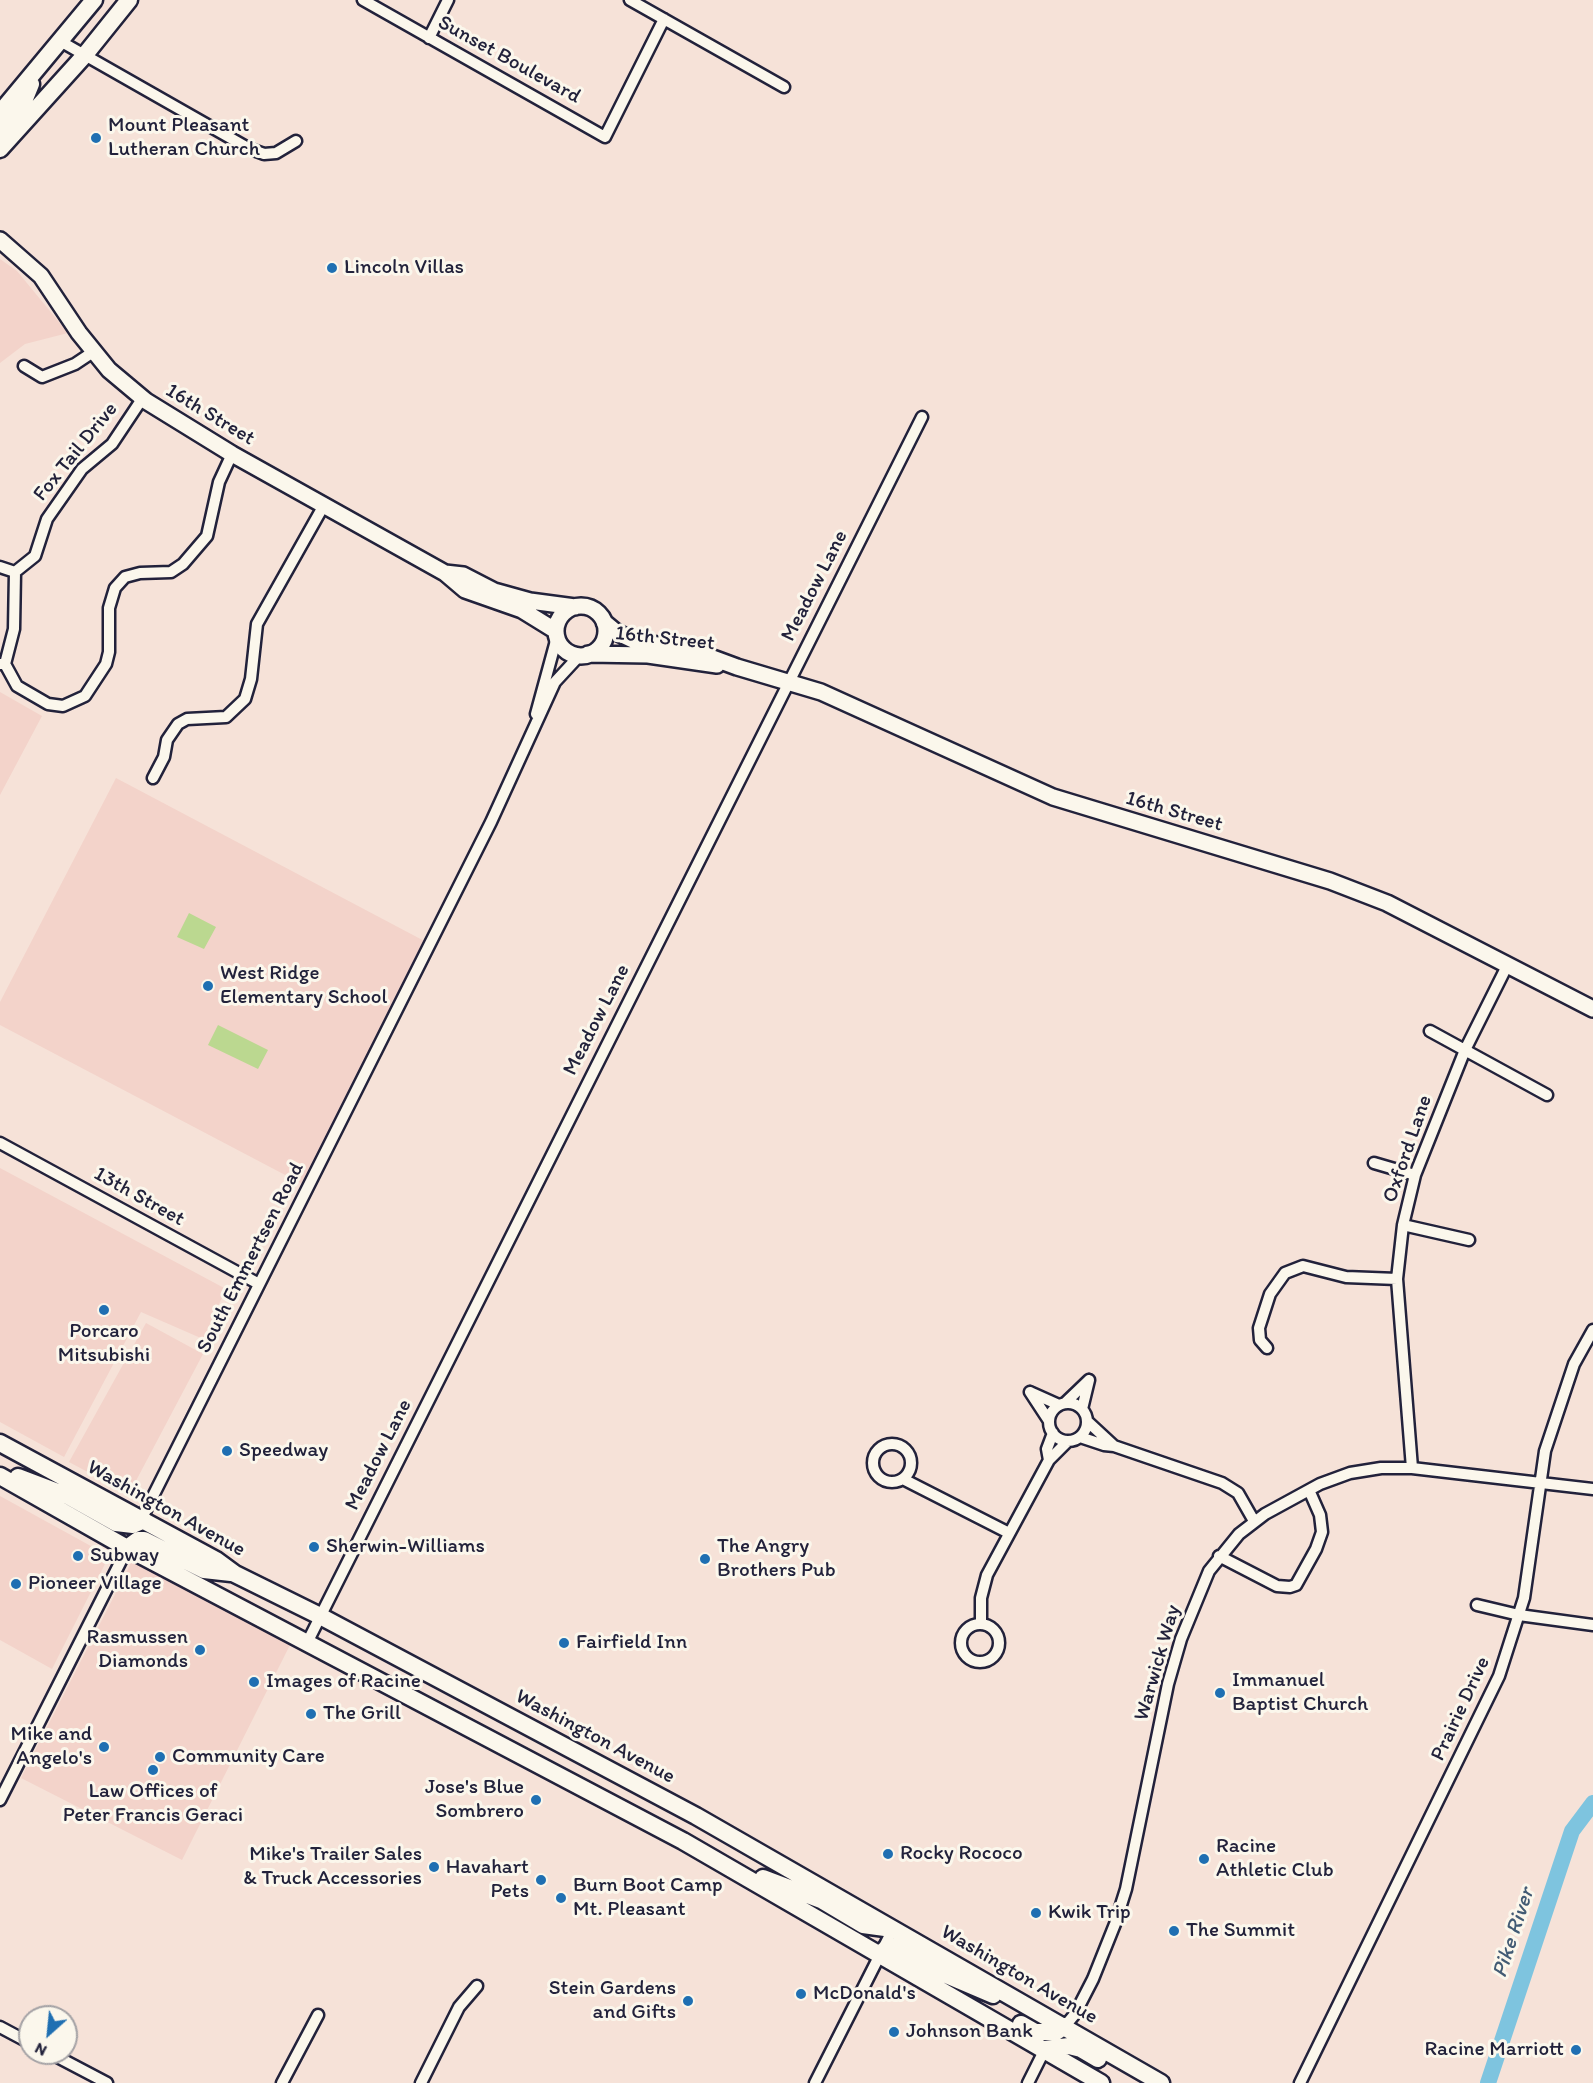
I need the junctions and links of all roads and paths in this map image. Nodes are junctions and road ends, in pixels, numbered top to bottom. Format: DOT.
graph roads {
  1 [pos="94,0"];
  2 [pos="129,0"];
  3 [pos="363,0"];
  4 [pos="448,0"];
  5 [pos="630,0"];
  6 [pos="664,19"];
  7 [pos="429,38"];
  8 [pos="60,42"];
  9 [pos="84,56"];
  10 [pos="38,69"];
  11 [pos="784,87"];
  12 [pos="0,113"];
  13 [pos="0,132"];
  14 [pos="296,141"];
  15 [pos="0,149"];
  16 [pos="0,240"];
  17 [pos="93,352"];
  18 [pos="24,366"];
  19 [pos="142,399"];
  20 [pos="922,417"];
  21 [pos="232,454"];
  22 [pos="324,505"];
  23 [pos="0,567"];
  24 [pos="15,573"];
  25 [pos="445,573"];
  26 [pos="575,607"];
  27 [pos="604,622"];
  28 [pos="557,634"];
  29 [pos="584,655"];
  30 [pos="3,664"];
  31 [pos="737,667"];
  32 [pos="789,681"];
  33 [pos="533,732"];
  34 [pos="153,778"];
  35 [pos="1508,964"];
  36 [pos="1593,1009"];
  37 [pos="1430,1031"];
  38 [pos="1465,1050"];
  39 [pos="1547,1095"];
  40 [pos="0,1143"];
  41 [pos="1374,1164"];
  42 [pos="1415,1175"];
  43 [pos="1403,1225"];
  44 [pos="1469,1240"];
  45 [pos="1397,1279"];
  46 [pos="259,1284"];
  47 [pos="1593,1330"];
  48 [pos="1267,1348"];
  49 [pos="1580,1350"];
  50 [pos="1593,1352"];
  51 [pos="1062,1404"];
  52 [pos="1082,1409"];
  53 [pos="1049,1421"];
  54 [pos="1087,1421"];
  55 [pos="1053,1433"];
  56 [pos="1080,1437"];
  57 [pos="1068,1441"];
  58 [pos="0,1443"];
  59 [pos="1114,1446"];
  60 [pos="1048,1461"];
  61 [pos="1412,1468"];
  62 [pos="0,1474"];
  63 [pos="903,1479"];
  64 [pos="1540,1484"];
  65 [pos="1593,1489"];
  66 [pos="1309,1490"];
  67 [pos="1254,1521"];
  68 [pos="140,1522"];
  69 [pos="1009,1533"];
  70 [pos="127,1548"];
  71 [pos="1219,1556"];
  72 [pos="235,1574"];
  73 [pos="1477,1605"];
  74 [pos="1520,1615"];
  75 [pos="320,1616"];
  76 [pos="981,1624"];
  77 [pos="1592,1627"];
  78 [pos="308,1641"];
  79 [pos="0,1800"];
  80 [pos="720,1862"];
  81 [pos="893,1929"];
  82 [pos="880,1954"];
  83 [pos="477,1986"];
  84 [pos="952,1995"];
  85 [pos="1022,2002"];
  86 [pos="318,2015"];
  87 [pos="1065,2026"];
  88 [pos="0,2027"];
  89 [pos="18,2037"];
  90 [pos="1045,2049"];
  91 [pos="73,2065"];
  92 [pos="107,2083"];
  93 [pos="282,2083"];
  94 [pos="421,2083"];
  95 [pos="815,2083"];
  96 [pos="1028,2083"];
  97 [pos="1101,2083"];
  98 [pos="1156,2083"];
  99 [pos="1161,2083"];
  100 [pos="1300,2083"];
  1 -- 8 [label="main road"];
  2 -- 9 [label="main road"];
  3 -- 7 [label="street, Sunset Boulevard"];
  4 -- 7 [label="street"];
  5 -- 6 [label="street"];
  6 -- 7 [label="street, Sunset Boulevard"];
  6 -- 11 [label="street"];
  8 -- 9 [label="street"];
  8 -- 10 [label="main road"];
  9 -- 14 [label="street"];
  9 -- 15 [label="main road"];
  10 -- 12 [label="main road"];
  10 -- 13 [label="main road"];
  16 -- 17 [label="street, 16th Street"];
  17 -- 18 [label="street"];
  17 -- 19 [label="street, 16th Street"];
  19 -- 21 [label="street, 16th Street"];
  19 -- 24 [label="street, Fox Tail Drive"];
  20 -- 32 [label="street, Meadow Lane"];
  21 -- 22 [label="street, 16th Street"];
  21 -- 30 [label="street"];
  22 -- 25 [label="street, 16th Street"];
  22 -- 34 [label="street"];
  23 -- 24 [label="street"];
  24 -- 30 [label="street"];
  25 -- 26 [label="street, 16th Street"];
  25 -- 28 [label="street, 16th Street"];
  26 -- 27 [label="street, 16th Street"];
  26 -- 28 [label="street"];
  27 -- 29 [label="street, 16th Street"];
  27 -- 31 [label="street, 16th Street"];
  28 -- 29 [label="street, 16th Street"];
  28 -- 33 [label="street, South Emmertsen Road"];
  29 -- 31 [label="street, 16th Street"];
  29 -- 33 [label="street, South Emmertsen Road"];
  31 -- 32 [label="street, 16th Street"];
  32 -- 35 [label="street, 16th Street"];
  32 -- 75 [label="street, Meadow Lane"];
  33 -- 46 [label="street, South Emmertsen Road"];
  35 -- 36 [label="street, 16th Street"];
  35 -- 38 [label="street, Oxford Lane"];
  37 -- 38 [label="street"];
  38 -- 39 [label="street"];
  38 -- 42 [label="street, Oxford Lane"];
  40 -- 46 [label="street, 13th Street"];
  41 -- 42 [label="street"];
  42 -- 43 [label="street, Oxford Lane"];
  43 -- 44 [label="street"];
  43 -- 45 [label="street, Oxford Lane"];
  45 -- 48 [label="street"];
  45 -- 61 [label="street, Oxford Lane"];
  46 -- 68 [label="street, South Emmertsen Road"];
  47 -- 49 [label="street, Prairie Drive"];
  49 -- 50 [label="street"];
  49 -- 64 [label="street, Prairie Drive"];
  51 -- 52 [label="street"];
  51 -- 52 [label="street"];
  51 -- 53 [label="street"];
  51 -- 53 [label="street"];
  52 -- 54 [label="street"];
  53 -- 55 [label="street"];
  54 -- 56 [label="street"];
  54 -- 59 [label="street"];
  55 -- 57 [label="street"];
  55 -- 60 [label="street"];
  56 -- 57 [label="street"];
  56 -- 59 [label="street"];
  57 -- 60 [label="street"];
  58 -- 68 [label="main road, Washington Avenue"];
  59 -- 67 [label="street"];
  60 -- 69 [label="street"];
  61 -- 64 [label="street, Warwick Way"];
  61 -- 66 [label="street, Warwick Way"];
  62 -- 68 [label="main road"];
  62 -- 70 [label="main road"];
  63 -- 69 [label="street"];
  64 -- 65 [label="street, Warwick Way"];
  64 -- 74 [label="street, Prairie Drive"];
  66 -- 67 [label="street, Warwick Way"];
  66 -- 71 [label="street"];
  67 -- 71 [label="street, Warwick Way"];
  68 -- 70 [label="street, South Emmertsen Road"];
  68 -- 72 [label="main road, Washington Avenue"];
  69 -- 76 [label="street"];
  70 -- 72 [label="main road"];
  70 -- 78 [label="main road"];
  70 -- 79 [label="street, South Emmertsen Road"];
  71 -- 87 [label="street, Warwick Way"];
  72 -- 75 [label="main road, Washington Avenue"];
  73 -- 74 [label="street"];
  74 -- 77 [label="street"];
  74 -- 100 [label="street, Prairie Drive"];
  75 -- 78 [label="street, Meadow Lane"];
  75 -- 81 [label="main road, Washington Avenue"];
  78 -- 80 [label="main road"];
  80 -- 81 [label="main road"];
  80 -- 82 [label="main road"];
  81 -- 82 [label="street"];
  81 -- 85 [label="main road, Washington Avenue"];
  82 -- 84 [label="main road"];
  82 -- 85 [label="main road"];
  82 -- 95 [label="street"];
  83 -- 94 [label="street"];
  84 -- 87 [label="main road"];
  84 -- 90 [label="main road"];
  85 -- 87 [label="main road, Washington Avenue"];
  86 -- 93 [label="street"];
  87 -- 99 [label="main road, Washington Avenue"];
  88 -- 89 [label="street"];
  90 -- 96 [label="street"];
  90 -- 97 [label="main road"];
  90 -- 98 [label="main road"];
  91 -- 92 [label="street"];
}
